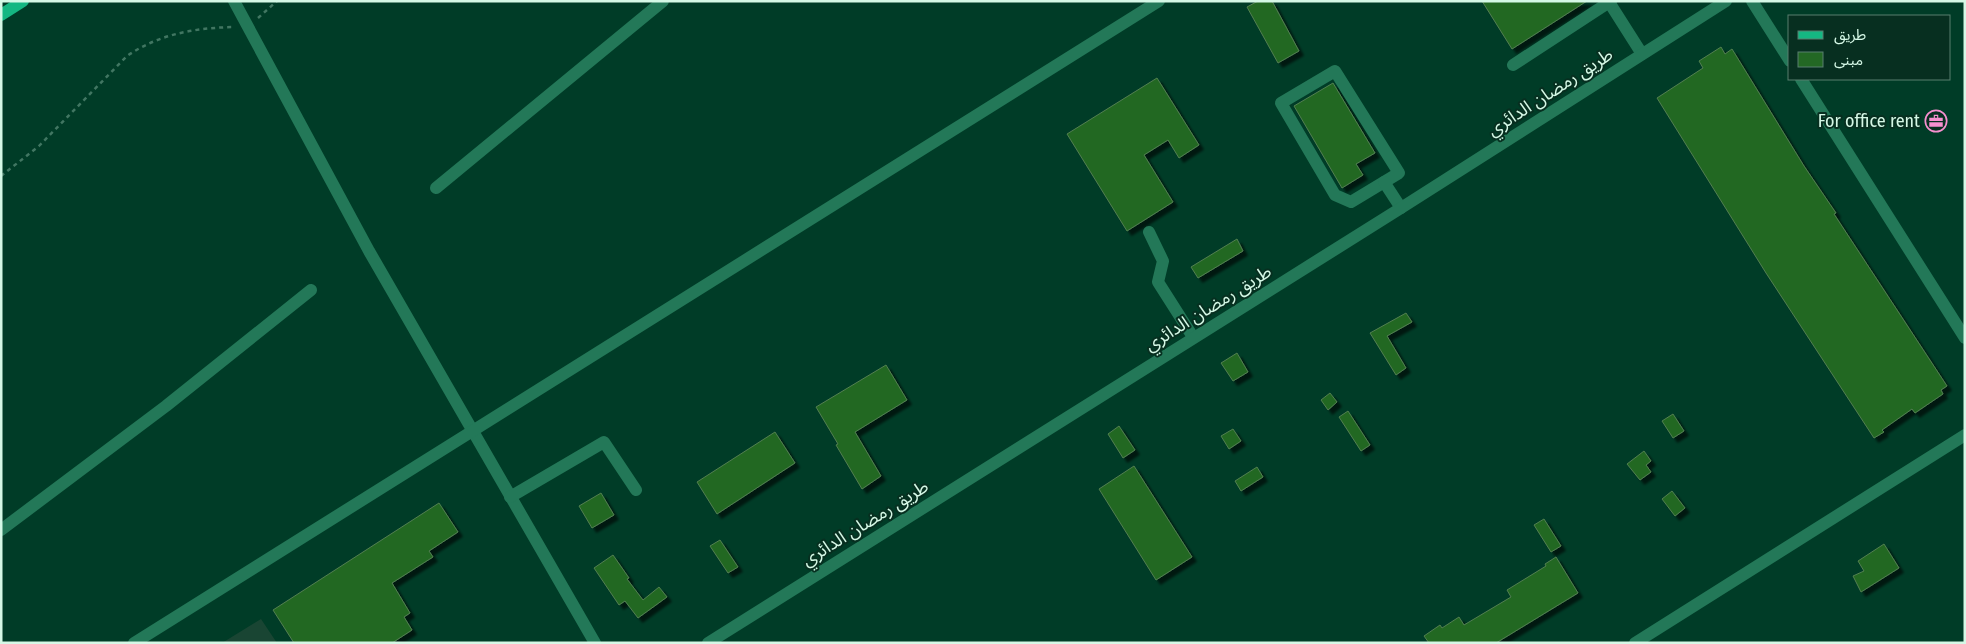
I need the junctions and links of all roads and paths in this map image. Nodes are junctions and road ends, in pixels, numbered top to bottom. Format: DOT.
graph roads {
  1 [pos="22,1"];
  2 [pos="234,1"];
  3 [pos="277,1"];
  4 [pos="663,1"];
  5 [pos="1159,1"];
  6 [pos="1726,1"];
  7 [pos="1752,1"];
  8 [pos="1610,2"];
  9 [pos="1,15"];
  10 [pos="248,26"];
  11 [pos="1642,54"];
  12 [pos="1788,58"];
  13 [pos="1513,65"];
  14 [pos="1802,80"];
  15 [pos="1,176"];
  16 [pos="1384,182"];
  17 [pos="436,188"];
  18 [pos="1401,208"];
  19 [pos="1149,232"];
  20 [pos="311,290"];
  21 [pos="1193,337"];
  22 [pos="1965,338"];
  23 [pos="472,431"];
  24 [pos="1965,435"];
  25 [pos="636,490"];
  26 [pos="510,497"];
  27 [pos="1,530"];
  28 [pos="134,643"];
  29 [pos="595,643"];
  30 [pos="708,643"];
  31 [pos="1634,643"];
  1 -- 9 [label="main road"];
  2 -- 10 [label="street"];
  3 -- 10 [label="path"];
  4 -- 17 [label="street"];
  5 -- 23 [label="street"];
  6 -- 11 [label="street, طريق رمضان الدائري"];
  7 -- 12 [label="street"];
  8 -- 11 [label="street"];
  8 -- 13 [label="street"];
  10 -- 15 [label="path"];
  10 -- 23 [label="street"];
  11 -- 18 [label="street, طريق رمضان الدائري"];
  14 -- 22 [label="street"];
  16 -- 16 [label="street"];
  16 -- 18 [label="street"];
  18 -- 21 [label="street, طريق رمضان الدائري"];
  19 -- 21 [label="street"];
  20 -- 27 [label="street"];
  21 -- 30 [label="street, طريق رمضان الدائري"];
  23 -- 26 [label="street"];
  23 -- 28 [label="street"];
  24 -- 31 [label="street"];
  25 -- 26 [label="street"];
  26 -- 29 [label="street"];
}
